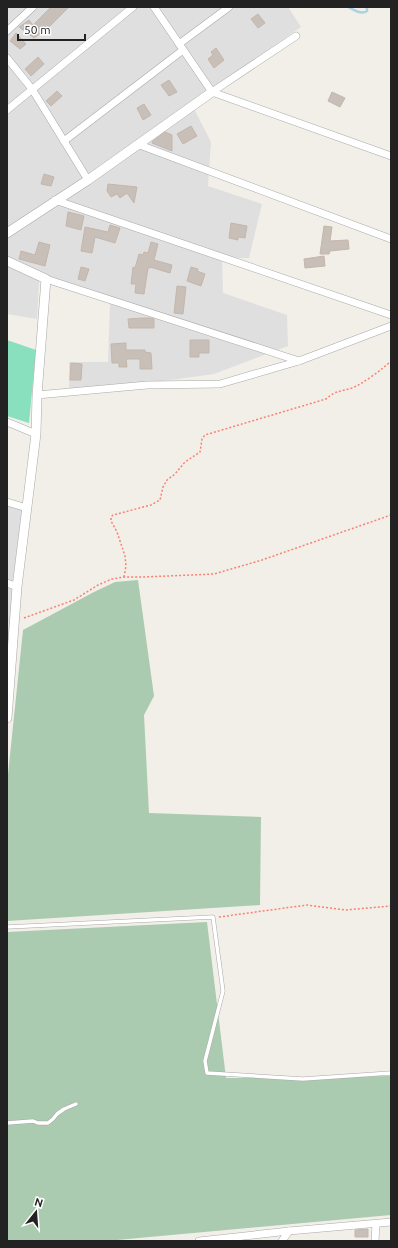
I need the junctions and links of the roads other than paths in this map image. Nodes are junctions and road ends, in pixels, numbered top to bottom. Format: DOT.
graph roads {
  1 [pos="33,7"];
  2 [pos="133,7"];
  3 [pos="154,7"];
  4 [pos="230,7"];
  5 [pos="7,31"];
  6 [pos="296,36"];
  7 [pos="181,47"];
  8 [pos="7,58"];
  9 [pos="32,89"];
  10 [pos="212,92"];
  11 [pos="7,110"];
  12 [pos="64,141"];
  13 [pos="137,144"];
  14 [pos="391,156"];
  15 [pos="88,180"];
  16 [pos="55,200"];
  17 [pos="7,233"];
  18 [pos="391,240"];
  19 [pos="7,261"];
  20 [pos="46,279"];
  21 [pos="391,315"];
  22 [pos="391,326"];
  23 [pos="299,361"];
  24 [pos="37,395"];
  25 [pos="7,422"];
  26 [pos="36,434"];
  27 [pos="7,502"];
  28 [pos="27,508"];
  29 [pos="7,583"];
  30 [pos="17,587"];
  31 [pos="9,661"];
  32 [pos="7,718"];
  33 [pos="7,927"];
  34 [pos="391,1073"];
  35 [pos="76,1104"];
  36 [pos="7,1123"];
  37 [pos="391,1222"];
  38 [pos="376,1224"];
  39 [pos="289,1231"];
  40 [pos="199,1241"];
  41 [pos="282,1241"];
  42 [pos="375,1241"];
  1 -- 5 [label="street"];
  2 -- 9 [label="street"];
  3 -- 7 [label="street"];
  4 -- 7 [label="street"];
  6 -- 10 [label="street"];
  7 -- 10 [label="street"];
  7 -- 12 [label="street"];
  8 -- 9 [label="street"];
  9 -- 11 [label="street"];
  9 -- 12 [label="street"];
  10 -- 13 [label="street"];
  10 -- 14 [label="street"];
  12 -- 15 [label="street"];
  13 -- 15 [label="street"];
  13 -- 18 [label="street"];
  15 -- 16 [label="street"];
  16 -- 17 [label="street"];
  16 -- 21 [label="street"];
  19 -- 20 [label="street"];
  20 -- 23 [label="street"];
  20 -- 24 [label="street"];
  22 -- 23 [label="street"];
  23 -- 24 [label="street"];
  24 -- 26 [label="street"];
  25 -- 26 [label="street"];
  26 -- 28 [label="street"];
  27 -- 28 [label="street"];
  28 -- 30 [label="street"];
  29 -- 30 [label="street"];
  30 -- 31 [label="street"];
  31 -- 32 [label="street"];
  33 -- 34 [label="lane"];
  35 -- 36 [label="lane"];
  37 -- 38 [label="street"];
  38 -- 39 [label="street"];
  38 -- 42 [label="street"];
  39 -- 40 [label="street"];
  39 -- 41 [label="street"];
}
